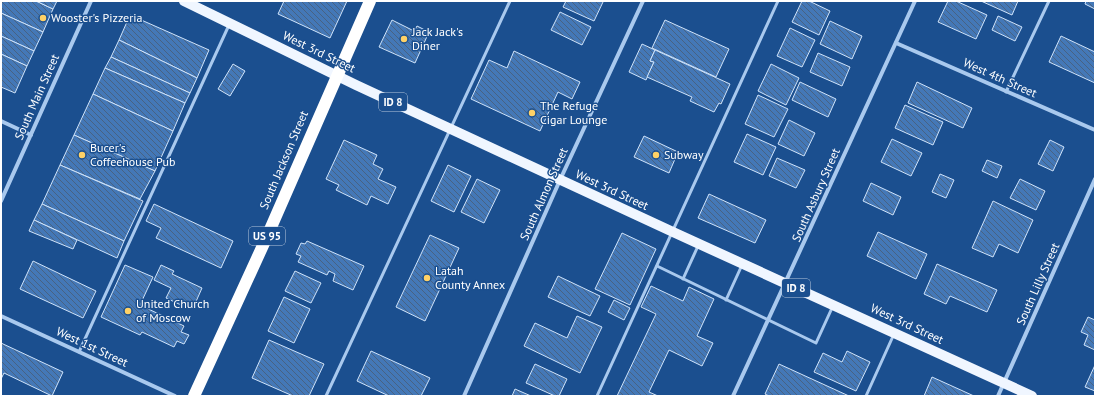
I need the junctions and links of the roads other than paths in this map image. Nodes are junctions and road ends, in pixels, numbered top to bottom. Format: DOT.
graph roads {
  1 [pos="91,1"];
  2 [pos="184,1"];
  3 [pos="370,1"];
  4 [pos="510,1"];
  5 [pos="643,1"];
  6 [pos="778,1"];
  7 [pos="915,1"];
  8 [pos="1048,1"];
  9 [pos="229,23"];
  10 [pos="896,43"];
  11 [pos="336,75"];
  12 [pos="1006,92"];
  13 [pos="1,121"];
  14 [pos="450,128"];
  15 [pos="1095,130"];
  16 [pos="31,135"];
  17 [pos="560,180"];
  18 [pos="1095,180"];
  19 [pos="1,200"];
  20 [pos="672,232"];
  21 [pos="699,244"];
  22 [pos="743,264"];
  23 [pos="657,266"];
  24 [pos="683,279"];
  25 [pos="786,283"];
  26 [pos="726,300"];
  27 [pos="834,305"];
  28 [pos="1,316"];
  29 [pos="768,320"];
  30 [pos="894,332"];
  31 [pos="79,352"];
  32 [pos="1004,383"];
  33 [pos="174,396"];
  34 [pos="194,396"];
  35 [pos="326,396"];
  36 [pos="464,396"];
  37 [pos="597,396"];
  38 [pos="733,396"];
  39 [pos="866,396"];
  40 [pos="998,396"];
  41 [pos="1032,396"];
  1 -- 16 [label="street, South Main Street"];
  2 -- 9 [label="main road, West 3rd Street / ID 8"];
  3 -- 11 [label="highway, South Jackson Street / US 95"];
  4 -- 14 [label="lane"];
  5 -- 17 [label="street, South Almon Street"];
  6 -- 20 [label="lane"];
  7 -- 10 [label="street, South Asbury Street"];
  8 -- 12 [label="lane"];
  9 -- 11 [label="main road, West 3rd Street / ID 8"];
  9 -- 31 [label="lane"];
  10 -- 12 [label="street, West 4th Street"];
  10 -- 25 [label="street, South Asbury Street"];
  11 -- 14 [label="main road, West 3rd Street / ID 8"];
  11 -- 34 [label="highway, South Jackson Street / US 95"];
  12 -- 15 [label="street, West 4th Street"];
  13 -- 16 [label="street"];
  14 -- 17 [label="main road, West 3rd Street / ID 8"];
  14 -- 35 [label="lane"];
  16 -- 19 [label="street, South Main Street"];
  17 -- 20 [label="main road, West 3rd Street / ID 8"];
  17 -- 36 [label="street, South Almon Street"];
  18 -- 32 [label="street, South Lilly Street"];
  20 -- 21 [label="main road, West 3rd Street / ID 8"];
  20 -- 23 [label="lane"];
  21 -- 22 [label="main road, West 3rd Street / ID 8"];
  21 -- 24 [label="lane"];
  22 -- 25 [label="main road, West 3rd Street / ID 8"];
  22 -- 26 [label="lane"];
  23 -- 24 [label="lane"];
  23 -- 37 [label="lane"];
  24 -- 26 [label="lane"];
  25 -- 27 [label="main road, West 3rd Street / ID 8"];
  25 -- 29 [label="street, South Asbury Street"];
  26 -- 29 [label="lane"];
  27 -- 29 [label="lane"];
  27 -- 30 [label="main road, West 3rd Street / ID 8"];
  28 -- 31 [label="street, West 1st Street"];
  29 -- 38 [label="street, South Asbury Street"];
  30 -- 32 [label="main road, West 3rd Street / ID 8"];
  30 -- 39 [label="lane"];
  31 -- 33 [label="street, West 1st Street"];
  32 -- 40 [label="street, South Lilly Street"];
  32 -- 41 [label="main road, West 3rd Street / ID 8"];
}
